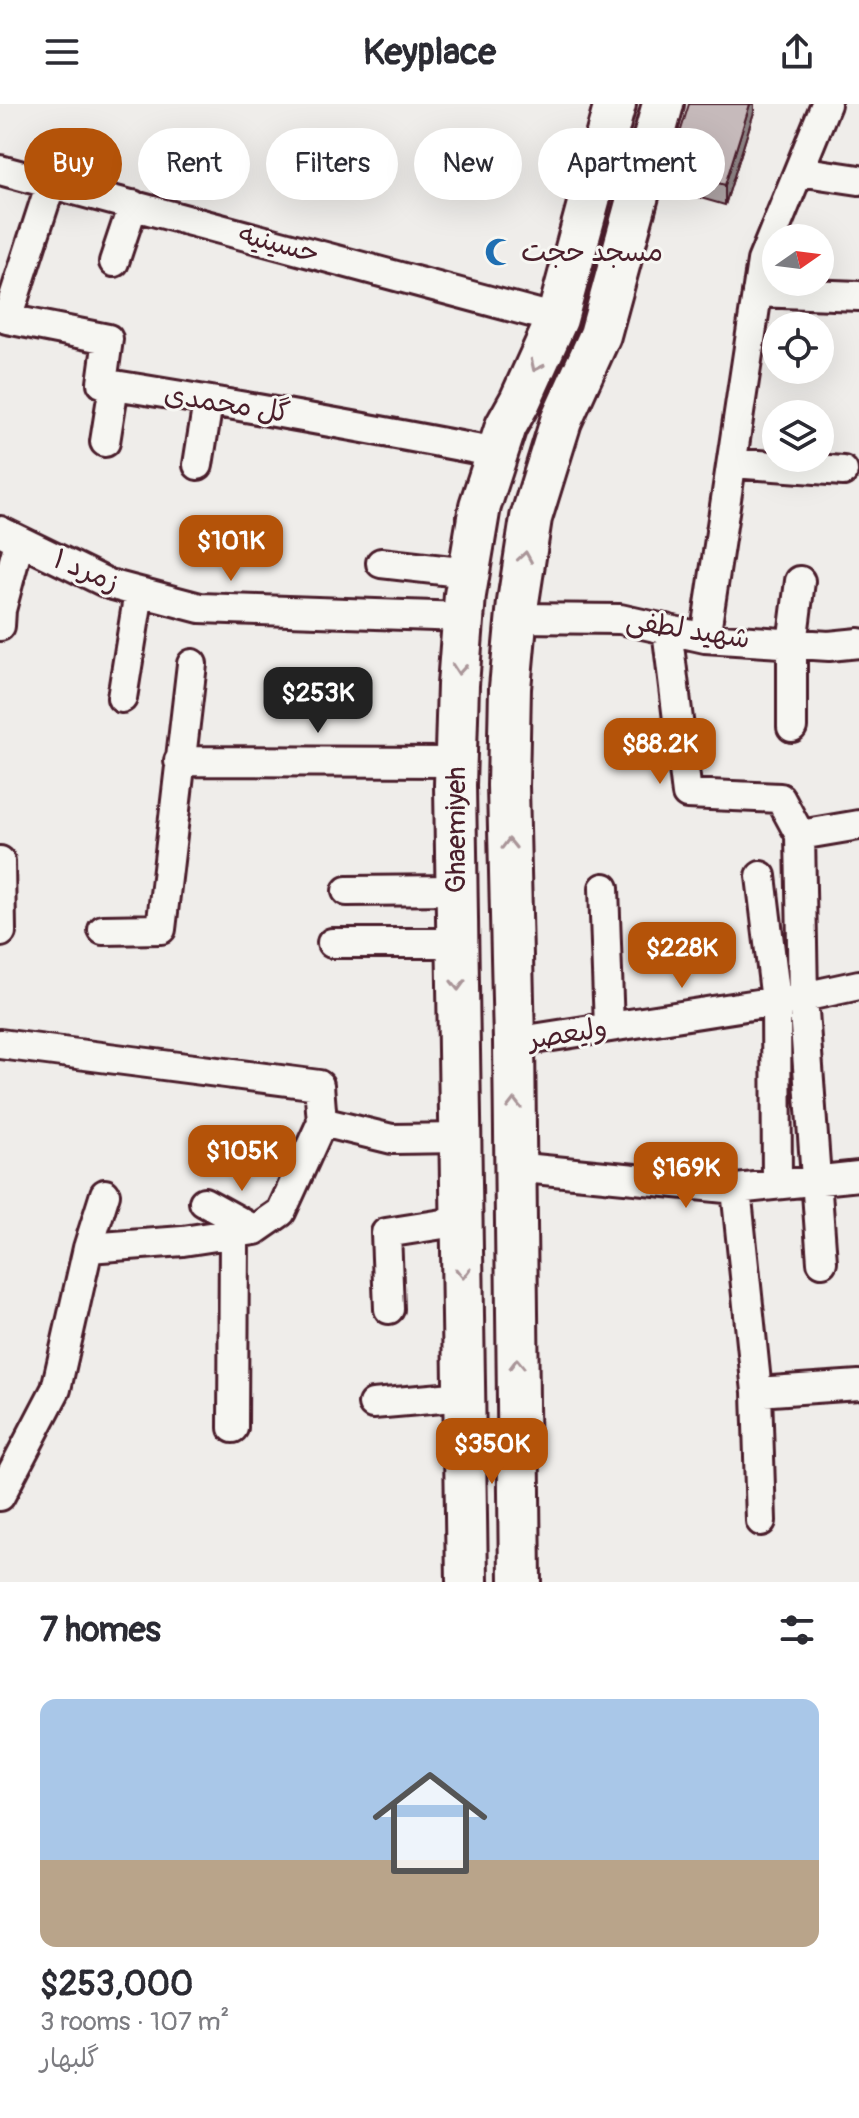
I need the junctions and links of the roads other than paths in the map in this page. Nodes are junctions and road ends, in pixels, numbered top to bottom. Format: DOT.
graph roads {
  1 [pos="615,104"];
  2 [pos="663,104"];
  3 [pos="826,104"];
  4 [pos="0,170"];
  5 [pos="799,171"];
  6 [pos="24,176"];
  7 [pos="859,180"];
  8 [pos="44,200"];
  9 [pos="114,200"];
  10 [pos="133,205"];
  11 [pos="114,262"];
  12 [pos="8,288"];
  13 [pos="757,292"];
  14 [pos="859,296"];
  15 [pos="557,319"];
  16 [pos="114,385"];
  17 [pos="208,402"];
  18 [pos="105,442"];
  19 [pos="497,453"];
  20 [pos="732,463"];
  21 [pos="198,465"];
  22 [pos="843,471"];
  23 [pos="10,536"];
  24 [pos="381,563"];
  25 [pos="469,573"];
  26 [pos="800,581"];
  27 [pos="139,592"];
  28 [pos="463,617"];
  29 [pos="516,618"];
  30 [pos="0,626"];
  31 [pos="667,629"];
  32 [pos="705,638"];
  33 [pos="859,643"];
  34 [pos="792,644"];
  35 [pos="192,664"];
  36 [pos="122,698"];
  37 [pos="792,727"];
  38 [pos="179,761"];
  39 [pos="456,762"];
  40 [pos="859,825"];
  41 [pos="800,835"];
  42 [pos="0,861"];
  43 [pos="761,876"];
  44 [pos="604,888"];
  45 [pos="457,890"];
  46 [pos="347,891"];
  47 [pos="103,930"];
  48 [pos="1,932"];
  49 [pos="332,943"];
  50 [pos="458,943"];
  51 [pos="859,985"];
  52 [pos="789,999"];
  53 [pos="609,1027"];
  54 [pos="514,1042"];
  55 [pos="0,1044"];
  56 [pos="322,1122"];
  57 [pos="461,1138"];
  58 [pos="514,1167"];
  59 [pos="859,1176"];
  60 [pos="814,1179"];
  61 [pos="777,1183"];
  62 [pos="736,1189"];
  63 [pos="105,1194"];
  64 [pos="204,1202"];
  65 [pos="462,1221"];
  66 [pos="244,1231"];
  67 [pos="88,1248"];
  68 [pos="822,1262"];
  69 [pos="389,1309"];
  70 [pos="859,1385"];
  71 [pos="757,1392"];
  72 [pos="465,1396"];
  73 [pos="373,1404"];
  74 [pos="233,1428"];
  75 [pos="518,1441"];
  76 [pos="465,1442"];
  77 [pos="0,1496"];
  78 [pos="761,1521"];
  79 [pos="519,1534"];
  80 [pos="466,1535"];
  81 [pos="467,1582"];
  82 [pos="520,1582"];
  1 -- 15 [label="main road, Ghaemiyeh"];
  29 -- 2 [label="main road, Ghaemiyeh, one-way"];
  3 -- 5 [label="street"];
  4 -- 6 [label="street, حسینیه"];
  5 -- 7 [label="street"];
  5 -- 13 [label="street"];
  8 -- 12 [label="street"];
  9 -- 10 [label="street, حسینیه"];
  10 -- 11 [label="street"];
  10 -- 15 [label="street, حسینیه"];
  12 -- 16 [label="street"];
  13 -- 14 [label="street"];
  13 -- 20 [label="street"];
  15 -- 19 [label="main road, Ghaemiyeh, one-way"];
  16 -- 17 [label="street, گل محمدی"];
  16 -- 18 [label="street"];
  17 -- 19 [label="street, گل محمدی"];
  17 -- 21 [label="street"];
  19 -- 25 [label="main road, Ghaemiyeh"];
  20 -- 22 [label="street"];
  20 -- 32 [label="street"];
  23 -- 27 [label="street, زمرد ۱"];
  23 -- 30 [label="street"];
  24 -- 25 [label="street"];
  25 -- 28 [label="main road, Ghaemiyeh"];
  26 -- 34 [label="street"];
  27 -- 28 [label="street, زمرد ۱"];
  27 -- 36 [label="street"];
  28 -- 39 [label="main road, Ghaemiyeh, one-way"];
  29 -- 31 [label="street, شهید لطفی"];
  54 -- 29 [label="main road, Ghaemiyeh, one-way"];
  31 -- 32 [label="street, شهید لطفی"];
  31 -- 41 [label="street"];
  32 -- 34 [label="street, شهید لطفی"];
  33 -- 34 [label="street, شهید لطفی"];
  34 -- 37 [label="street"];
  35 -- 38 [label="street"];
  38 -- 39 [label="street"];
  38 -- 47 [label="street"];
  39 -- 45 [label="main road, Ghaemiyeh"];
  40 -- 41 [label="street"];
  41 -- 52 [label="street"];
  42 -- 48 [label="street"];
  43 -- 52 [label="street"];
  44 -- 53 [label="street"];
  45 -- 46 [label="street"];
  45 -- 50 [label="main road, Ghaemiyeh"];
  49 -- 50 [label="street"];
  50 -- 57 [label="main road, Ghaemiyeh, one-way"];
  51 -- 52 [label="street, ولیعصر"];
  52 -- 53 [label="street, ولیعصر"];
  52 -- 60 [label="street"];
  52 -- 61 [label="street"];
  53 -- 54 [label="street, ولیعصر"];
  58 -- 54 [label="main road, Ghaemiyeh, one-way"];
  55 -- 56 [label="street"];
  56 -- 57 [label="street"];
  56 -- 66 [label="street"];
  57 -- 65 [label="main road, Ghaemiyeh"];
  58 -- 62 [label="street"];
  75 -- 58 [label="main road, Ghaemiyeh, one-way"];
  59 -- 60 [label="street"];
  60 -- 61 [label="street"];
  60 -- 68 [label="street"];
  61 -- 62 [label="street"];
  62 -- 71 [label="street"];
  63 -- 67 [label="street"];
  64 -- 66 [label="street"];
  65 -- 69 [label="street"];
  65 -- 72 [label="main road, Ghaemiyeh, one-way"];
  66 -- 67 [label="street"];
  66 -- 74 [label="street"];
  67 -- 77 [label="street"];
  70 -- 71 [label="street"];
  71 -- 78 [label="street"];
  72 -- 73 [label="street"];
  72 -- 76 [label="main road, Ghaemiyeh"];
  75 -- 76 [label="main road"];
  75 -- 79 [label="main road, Ghaemiyeh"];
  76 -- 80 [label="main road, Ghaemiyeh"];
  79 -- 80 [label="main road"];
  79 -- 82 [label="main road, Ghaemiyeh"];
  80 -- 81 [label="main road, Ghaemiyeh"];
}
